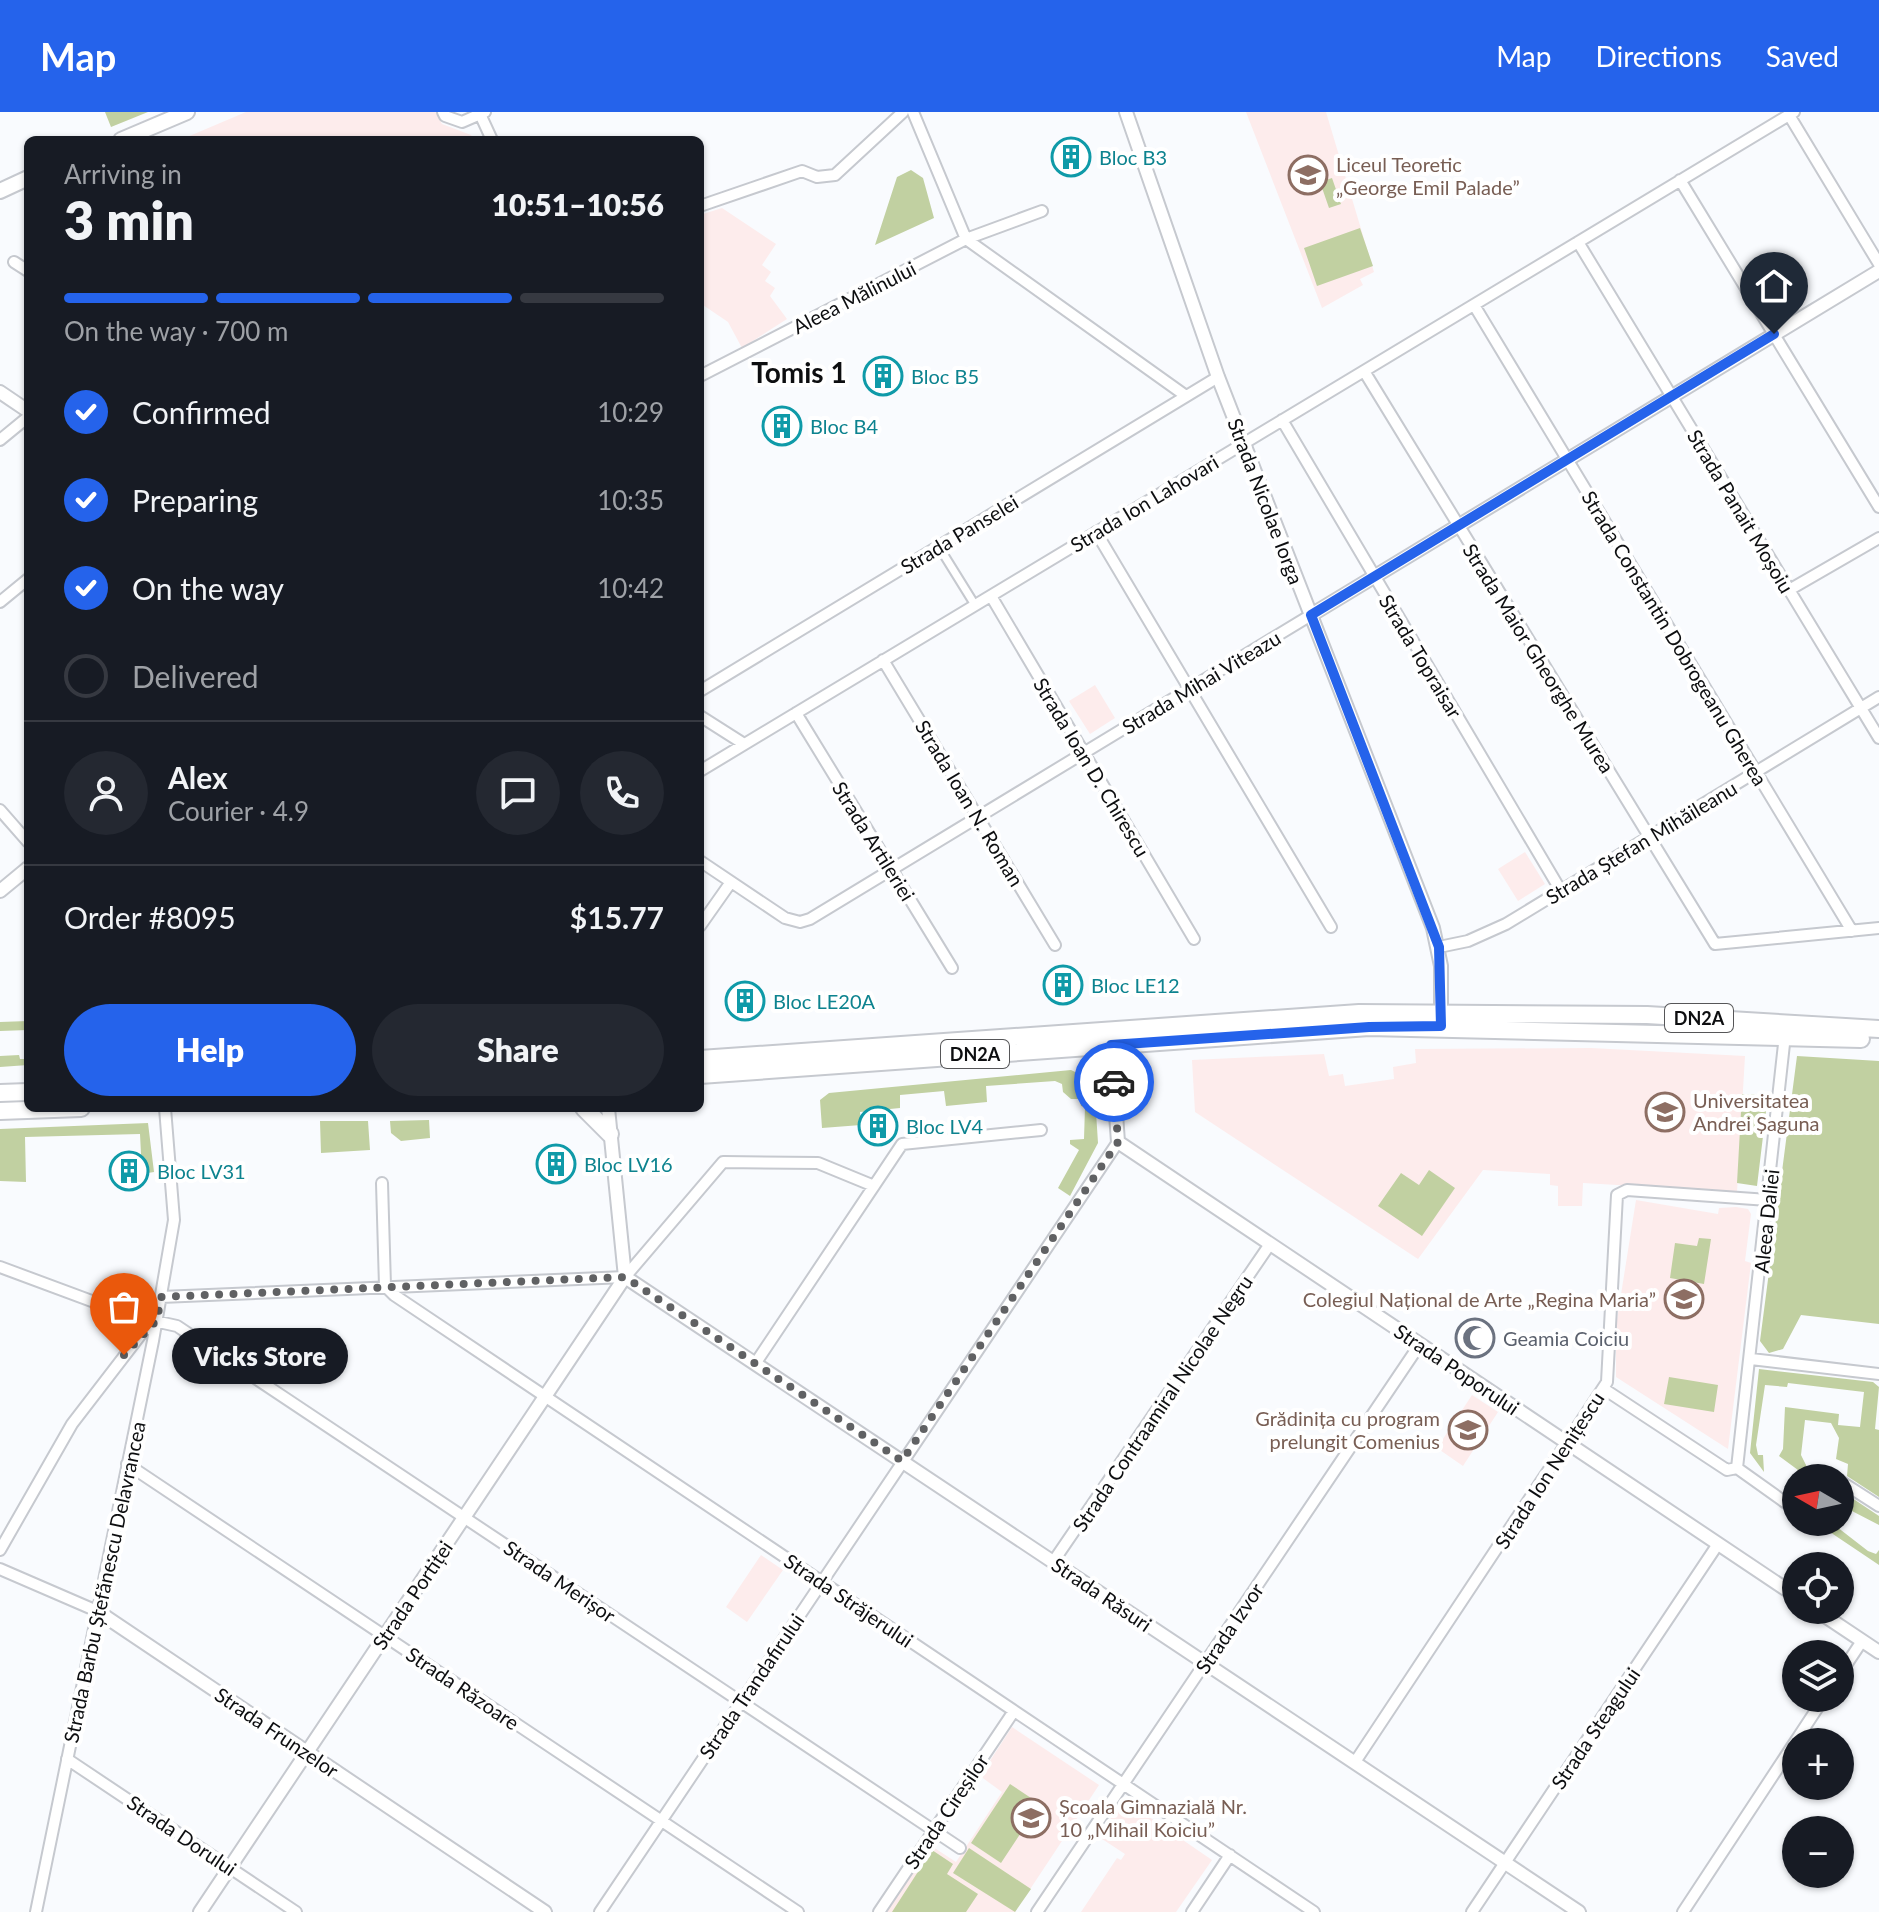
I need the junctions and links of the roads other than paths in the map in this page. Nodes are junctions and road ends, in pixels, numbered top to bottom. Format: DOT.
graph roads {
  1 [pos="187,112"];
  2 [pos="443,112"];
  3 [pos="903,112"];
  4 [pos="913,112"];
  5 [pos="1126,112"];
  6 [pos="482,113"];
  7 [pos="1791,114"];
  8 [pos="130,136"];
  9 [pos="491,136"];
  10 [pos="24,180"];
  11 [pos="1680,180"];
  12 [pos="0,191"];
  13 [pos="704,205"];
  14 [pos="1042,211"];
  15 [pos="966,239"];
  16 [pos="1578,242"];
  17 [pos="14,262"];
  18 [pos="1879,264"];
  19 [pos="24,268"];
  20 [pos="1879,271"];
  21 [pos="1474,305"];
  22 [pos="1774,334"];
  23 [pos="1364,371"];
  24 [pos="704,374"];
  25 [pos="1218,377"];
  26 [pos="0,392"];
  27 [pos="1186,396"];
  28 [pos="1672,396"];
  29 [pos="24,408"];
  30 [pos="24,420"];
  31 [pos="1282,420"];
  32 [pos="0,440"];
  33 [pos="1244,443"];
  34 [pos="1567,460"];
  35 [pos="1879,507"];
  36 [pos="1459,526"];
  37 [pos="1096,532"];
  38 [pos="1879,538"];
  39 [pos="939,547"];
  40 [pos="1374,577"];
  41 [pos="24,582"];
  42 [pos="1789,590"];
  43 [pos="991,596"];
  44 [pos="0,602"];
  45 [pos="975,605"];
  46 [pos="1311,615"];
  47 [pos="883,660"];
  48 [pos="704,689"];
  49 [pos="1190,689"];
  50 [pos="1879,697"];
  51 [pos="1861,708"];
  52 [pos="796,713"];
  53 [pos="704,719"];
  54 [pos="1879,738"];
  55 [pos="744,744"];
  56 [pos="1084,753"];
  57 [pos="704,769"];
  58 [pos="1756,772"];
  59 [pos="0,810"];
  60 [pos="979,817"];
  61 [pos="24,837"];
  62 [pos="1650,837"];
  63 [pos="704,864"];
  64 [pos="892,870"];
  65 [pos="24,871"];
  66 [pos="731,882"];
  67 [pos="0,891"];
  68 [pos="1561,891"];
  69 [pos="704,920"];
  70 [pos="1331,927"];
  71 [pos="1879,928"];
  72 [pos="1852,931"];
  73 [pos="1194,939"];
  74 [pos="1055,945"];
  75 [pos="1439,947"];
  76 [pos="952,968"];
  77 [pos="1441,1020"];
  78 [pos="1879,1029"];
  79 [pos="1785,1035"];
  80 [pos="1879,1039"];
  81 [pos="1111,1045"];
  82 [pos="704,1059"];
  83 [pos="704,1075"];
  84 [pos="24,1092"];
  85 [pos="0,1093"];
  86 [pos="24,1110"];
  87 [pos="0,1111"];
  88 [pos="165,1112"];
  89 [pos="588,1112"];
  90 [pos="608,1112"];
  91 [pos="1041,1130"];
  92 [pos="610,1134"];
  93 [pos="1118,1142"];
  94 [pos="382,1183"];
  95 [pos="874,1186"];
  96 [pos="1768,1200"];
  97 [pos="1270,1244"];
  98 [pos="0,1267"];
  99 [pos="625,1277"];
  100 [pos="385,1286"];
  101 [pos="161,1297"];
  102 [pos="157,1320"];
  103 [pos="1420,1344"];
  104 [pos="1751,1359"];
  105 [pos="755,1364"];
  106 [pos="1879,1374"];
  107 [pos="1604,1389"];
  108 [pos="545,1396"];
  109 [pos="1568,1444"];
  110 [pos="902,1461"];
  111 [pos="127,1464"];
  112 [pos="1737,1468"];
  113 [pos="1854,1490"];
  114 [pos="1782,1500"];
  115 [pos="1879,1506"];
  116 [pos="464,1517"];
  117 [pos="1718,1544"];
  118 [pos="0,1550"];
  119 [pos="1053,1562"];
  120 [pos="0,1569"];
  121 [pos="821,1582"];
  122 [pos="1782,1587"];
  123 [pos="97,1611"];
  124 [pos="1837,1624"];
  125 [pos="385,1636"];
  126 [pos="1862,1641"];
  127 [pos="1879,1652"];
  128 [pos="1854,1653"];
  129 [pos="1205,1663"];
  130 [pos="741,1702"];
  131 [pos="1014,1711"];
  132 [pos="1815,1712"];
  133 [pos="307,1752"];
  134 [pos="67,1759"];
  135 [pos="1355,1762"];
  136 [pos="1123,1785"];
  137 [pos="661,1820"];
  138 [pos="934,1830"];
  139 [pos="960,1848"];
  140 [pos="1230,1855"];
  141 [pos="1505,1862"];
  142 [pos="229,1868"];
  143 [pos="1042,1910"];
  144 [pos="37,1911"];
  145 [pos="200,1912"];
  146 [pos="296,1912"];
  147 [pos="545,1912"];
  148 [pos="600,1912"];
  149 [pos="798,1912"];
  150 [pos="879,1912"];
  151 [pos="1192,1912"];
  152 [pos="1314,1912"];
  153 [pos="1472,1912"];
  154 [pos="1579,1912"];
  155 [pos="1683,1912"];
  1 -- 8 [label="main road"];
  2 -- 6 [label="street"];
  3 -- 13 [label="street"];
  4 -- 15 [label="street"];
  5 -- 25 [label="street, Strada Nicolae Iorga"];
  6 -- 9 [label="street"];
  7 -- 11 [label="street, Strada Ion Lahovari"];
  7 -- 18 [label="street"];
  10 -- 12 [label="main road"];
  11 -- 16 [label="street, Strada Ion Lahovari"];
  11 -- 22 [label="street"];
  14 -- 15 [label="street, Aleea Mălinului"];
  15 -- 24 [label="street, Aleea Mălinului"];
  15 -- 27 [label="street"];
  16 -- 21 [label="street, Strada Ion Lahovari"];
  16 -- 28 [label="street, Strada Panait Moșoiu"];
  17 -- 19 [label="street"];
  20 -- 22 [label="street, Strada Mihai Viteazu"];
  21 -- 23 [label="street, Strada Ion Lahovari"];
  21 -- 34 [label="street, Strada Constantin Dobrogeanu Gherea"];
  22 -- 28 [label="street, Strada Mihai Viteazu"];
  22 -- 35 [label="street"];
  23 -- 31 [label="street, Strada Ion Lahovari"];
  23 -- 36 [label="street, Strada Maior Gheorghe Murea"];
  25 -- 27 [label="street, Strada Panselei"];
  25 -- 33 [label="street, Strada Nicolae Iorga"];
  26 -- 29 [label="street"];
  27 -- 39 [label="street, Strada Panselei"];
  28 -- 34 [label="street, Strada Mihai Viteazu"];
  28 -- 42 [label="street, Strada Panait Moșoiu"];
  30 -- 32 [label="street"];
  31 -- 33 [label="street, Strada Ion Lahovari"];
  31 -- 40 [label="street, Strada Topraisar"];
  33 -- 37 [label="street, Strada Ion Lahovari"];
  33 -- 46 [label="street, Strada Nicolae Iorga"];
  34 -- 36 [label="street, Strada Mihai Viteazu"];
  34 -- 58 [label="street, Strada Constantin Dobrogeanu Gherea"];
  36 -- 40 [label="street, Strada Mihai Viteazu"];
  36 -- 62 [label="street, Strada Maior Gheorghe Murea"];
  37 -- 43 [label="street, Strada Ion Lahovari"];
  37 -- 49 [label="street"];
  38 -- 42 [label="street"];
  39 -- 45 [label="street"];
  39 -- 48 [label="street, Strada Panselei"];
  40 -- 46 [label="street, Strada Mihai Viteazu"];
  40 -- 68 [label="street, Strada Topraisar"];
  41 -- 44 [label="street"];
  42 -- 51 [label="street, Strada Panait Moșoiu"];
  43 -- 45 [label="street, Strada Ion Lahovari"];
  43 -- 56 [label="street, Strada Ioan D. Chirescu"];
  45 -- 47 [label="street, Strada Ion Lahovari"];
  46 -- 49 [label="street, Strada Mihai Viteazu"];
  46 -- 75 [label="street, Strada Nicolae Iorga"];
  47 -- 52 [label="street, Strada Ion Lahovari"];
  47 -- 60 [label="street, Strada Ioan N. Roman"];
  49 -- 56 [label="street, Strada Mihai Viteazu"];
  49 -- 70 [label="street"];
  50 -- 51 [label="street, Strada Ștefan Mihăileanu"];
  51 -- 54 [label="street, Strada Panait Moșoiu"];
  51 -- 58 [label="street, Strada Ștefan Mihăileanu"];
  52 -- 55 [label="street, Strada Ion Lahovari"];
  52 -- 64 [label="street, Strada Artileriei"];
  53 -- 55 [label="street"];
  55 -- 57 [label="street, Strada Ion Lahovari"];
  56 -- 60 [label="street, Strada Mihai Viteazu"];
  56 -- 73 [label="street, Strada Ioan D. Chirescu"];
  58 -- 62 [label="street, Strada Ștefan Mihăileanu"];
  58 -- 72 [label="street, Strada Constantin Dobrogeanu Gherea"];
  59 -- 61 [label="street"];
  60 -- 64 [label="street, Strada Mihai Viteazu"];
  60 -- 74 [label="street, Strada Ioan N. Roman"];
  62 -- 68 [label="street, Strada Ștefan Mihăileanu"];
  62 -- 72 [label="street, Strada Maior Gheorghe Murea"];
  63 -- 66 [label="street"];
  64 -- 66 [label="street, Strada Mihai Viteazu"];
  64 -- 76 [label="street, Strada Artileriei"];
  65 -- 67 [label="street"];
  66 -- 69 [label="street"];
  68 -- 75 [label="street, Strada Ștefan Mihăileanu"];
  71 -- 72 [label="street"];
  75 -- 77 [label="street, Strada Nicolae Iorga"];
  77 -- 78 [label="main road, DN2A"];
  77 -- 79 [label="main road, DN2A"];
  77 -- 81 [label="main road, DN2A"];
  77 -- 82 [label="main road, DN2A"];
  79 -- 80 [label="main road, DN2A"];
  79 -- 96 [label="street, Aleea Daliei"];
  81 -- 83 [label="main road, DN2A"];
  81 -- 93 [label="street"];
  84 -- 85 [label="main road"];
  86 -- 87 [label="main road"];
  88 -- 101 [label="street, Strada Barbu Ștefănescu Delavrancea"];
  89 -- 92 [label="main road"];
  90 -- 92 [label="street"];
  91 -- 95 [label="street"];
  92 -- 99 [label="street"];
  93 -- 97 [label="street, Strada Poporului"];
  93 -- 110 [label="street, Strada Trandafirului"];
  94 -- 100 [label="street"];
  95 -- 99 [label="street"];
  95 -- 105 [label="street"];
  96 -- 104 [label="street, Aleea Daliei"];
  96 -- 107 [label="street, Strada Ion Nenițescu"];
  97 -- 103 [label="street, Strada Poporului"];
  97 -- 119 [label="street, Strada Contraamiral Nicolae Negru"];
  98 -- 102 [label="street, Strada Merișor"];
  99 -- 100 [label="street"];
  99 -- 105 [label="street, Strada Răsuri"];
  99 -- 108 [label="street, Strada Portiței"];
  100 -- 101 [label="street"];
  100 -- 108 [label="street, Strada Străjerului"];
  101 -- 102 [label="street, Strada Barbu Ștefănescu Delavrancea"];
  102 -- 111 [label="street, Strada Barbu Ștefănescu Delavrancea"];
  102 -- 116 [label="street, Strada Merișor"];
  102 -- 118 [label="street"];
  103 -- 109 [label="street, Strada Poporului"];
  103 -- 129 [label="street, Strada Izvor"];
  104 -- 106 [label="street"];
  104 -- 112 [label="street, Aleea Daliei"];
  105 -- 110 [label="street, Strada Răsuri"];
  107 -- 109 [label="street, Strada Ion Nenițescu"];
  107 -- 112 [label="street"];
  108 -- 116 [label="street, Strada Portiței"];
  108 -- 121 [label="street, Strada Străjerului"];
  109 -- 117 [label="street, Strada Poporului"];
  109 -- 135 [label="street, Strada Ion Nenițescu"];
  110 -- 119 [label="street, Strada Răsuri"];
  110 -- 121 [label="street, Strada Trandafirului"];
  111 -- 123 [label="street, Strada Barbu Ștefănescu Delavrancea"];
  111 -- 125 [label="street, Strada Răzoare"];
  112 -- 114 [label="street"];
  113 -- 115 [label="street"];
  116 -- 125 [label="street, Strada Portiței"];
  116 -- 130 [label="street, Strada Merișor"];
  117 -- 122 [label="street, Strada Poporului"];
  117 -- 141 [label="street, Strada Steagului"];
  119 -- 129 [label="street, Strada Răsuri"];
  120 -- 123 [label="street, Strada Frunzelor"];
  121 -- 130 [label="street, Strada Trandafirului"];
  121 -- 131 [label="street, Strada Străjerului"];
  123 -- 133 [label="street, Strada Frunzelor"];
  123 -- 134 [label="street, Strada Barbu Ștefănescu Delavrancea"];
  124 -- 126 [label="street"];
  125 -- 133 [label="street, Strada Portiței"];
  125 -- 137 [label="street, Strada Răzoare"];
  126 -- 127 [label="street"];
  126 -- 128 [label="street"];
  129 -- 135 [label="street, Strada Răsuri"];
  129 -- 136 [label="street, Strada Izvor"];
  130 -- 137 [label="street, Strada Trandafirului"];
  130 -- 138 [label="street, Strada Merișor"];
  131 -- 136 [label="street, Strada Străjerului"];
  131 -- 138 [label="street, Strada Cireșilor"];
  132 -- 155 [label="street"];
  133 -- 142 [label="street, Strada Portiței"];
  133 -- 147 [label="street, Strada Frunzelor"];
  134 -- 142 [label="street, Strada Dorului"];
  134 -- 144 [label="street, Strada Barbu Ștefănescu Delavrancea"];
  135 -- 141 [label="street, Strada Răsuri"];
  136 -- 140 [label="street, Strada Străjerului"];
  136 -- 143 [label="street, Strada Izvor"];
  137 -- 148 [label="street, Strada Trandafirului"];
  137 -- 149 [label="street, Strada Răzoare"];
  138 -- 139 [label="street, Strada Merișor"];
  138 -- 150 [label="street, Strada Cireșilor"];
  140 -- 151 [label="street"];
  140 -- 152 [label="street, Strada Străjerului"];
  141 -- 153 [label="street, Strada Steagului"];
  141 -- 154 [label="street, Strada Răsuri"];
  142 -- 145 [label="street, Strada Portiței"];
  142 -- 146 [label="street, Strada Dorului"];
}
